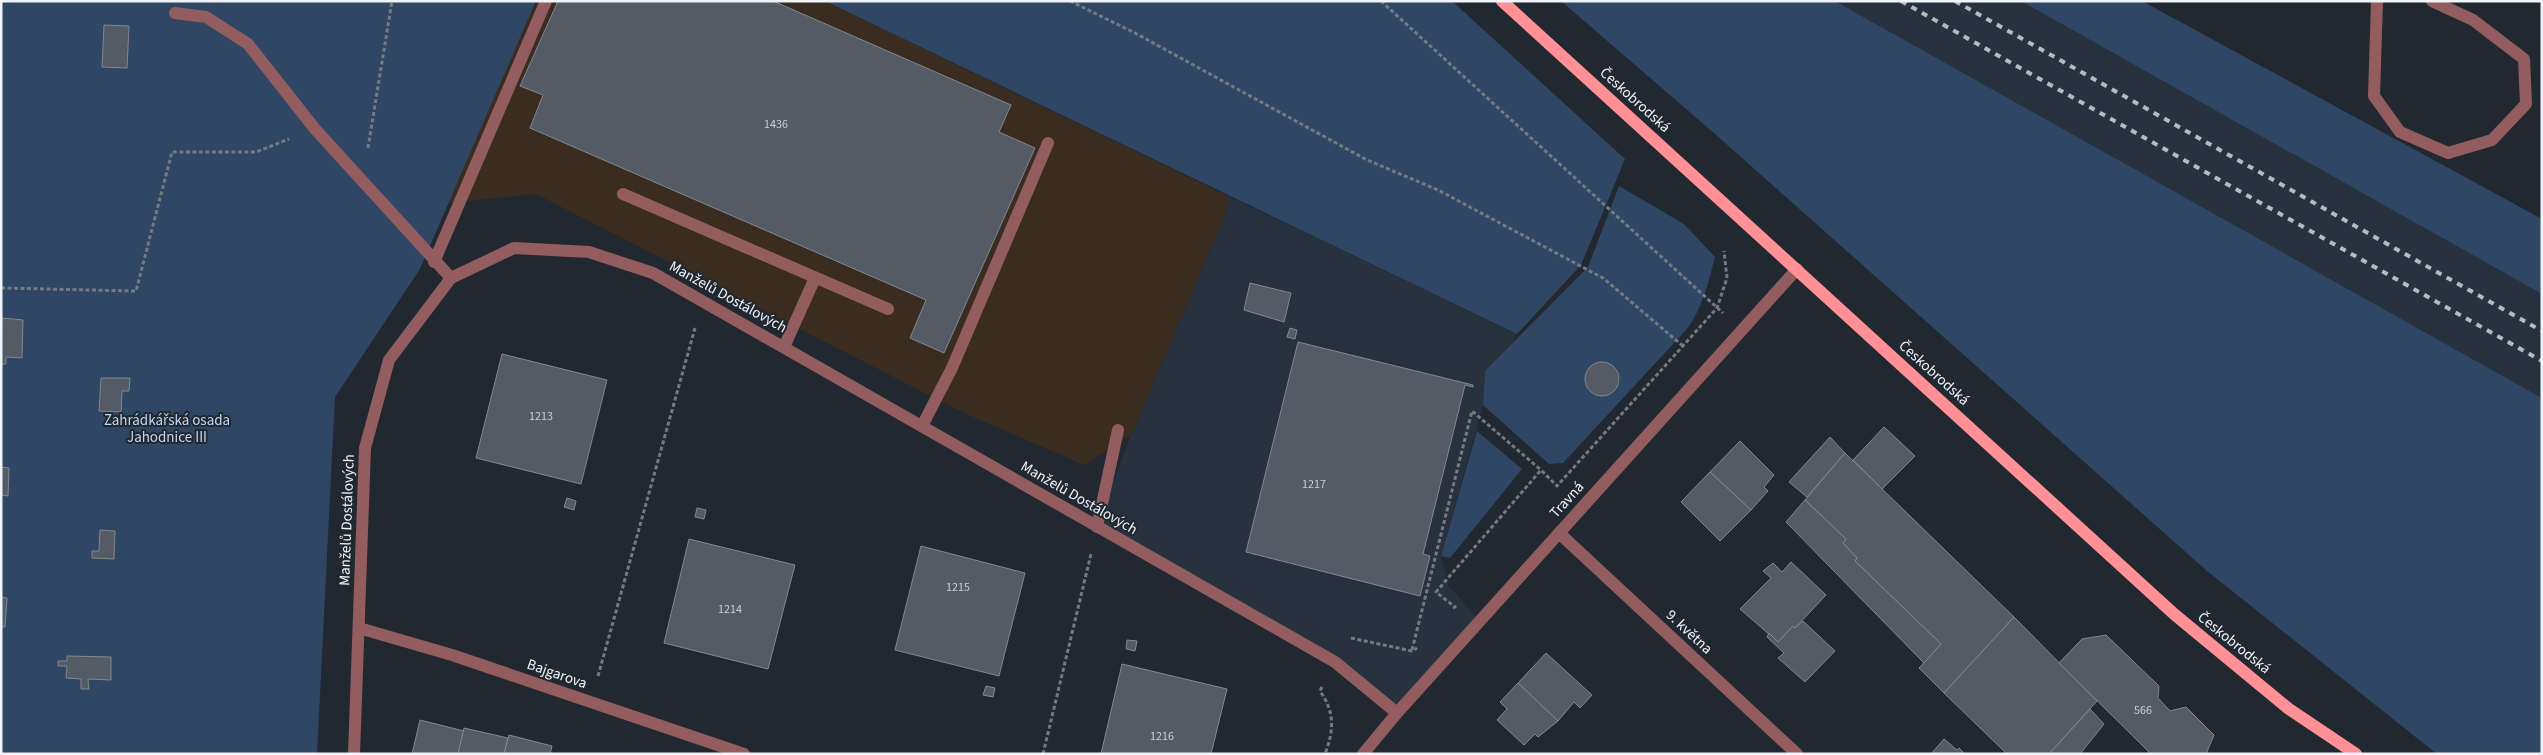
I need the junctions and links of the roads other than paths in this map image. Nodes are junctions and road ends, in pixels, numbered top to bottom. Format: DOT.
graph roads {
  1 [pos="546,1"];
  2 [pos="1502,1"];
  3 [pos="2377,1"];
  4 [pos="2432,1"];
  5 [pos="174,13"];
  6 [pos="1048,143"];
  7 [pos="623,194"];
  8 [pos="434,262"];
  9 [pos="1797,269"];
  10 [pos="451,278"];
  11 [pos="815,278"];
  12 [pos="888,309"];
  13 [pos="784,347"];
  14 [pos="922,426"];
  15 [pos="1118,430"];
  16 [pos="1097,527"];
  17 [pos="1559,533"];
  18 [pos="359,628"];
  19 [pos="1397,713"];
  20 [pos="726,751"];
  21 [pos="354,754"];
  22 [pos="744,754"];
  23 [pos="1363,754"];
  24 [pos="1797,754"];
  25 [pos="2356,754"];
  1 -- 8 [label="street"];
  2 -- 9 [label="main road, Českobrodská"];
  3 -- 4 [label="street"];
  5 -- 8 [label="street"];
  6 -- 14 [label="street"];
  7 -- 11 [label="street"];
  8 -- 10 [label="street"];
  9 -- 17 [label="street, Travná"];
  9 -- 25 [label="main road, Českobrodská"];
  10 -- 13 [label="street, Manželů Dostálových"];
  10 -- 18 [label="street, Manželů Dostálových"];
  11 -- 12 [label="street"];
  11 -- 13 [label="street"];
  13 -- 14 [label="street, Manželů Dostálových"];
  14 -- 16 [label="street, Manželů Dostálových"];
  15 -- 16 [label="street"];
  16 -- 19 [label="street, Manželů Dostálových"];
  17 -- 19 [label="street, Travná"];
  17 -- 24 [label="street, 9. května"];
  18 -- 20 [label="street, Bajgarova"];
  18 -- 21 [label="street, Manželů Dostálových"];
  19 -- 23 [label="street, Travná"];
  20 -- 22 [label="street, Bajgarova"];
}
